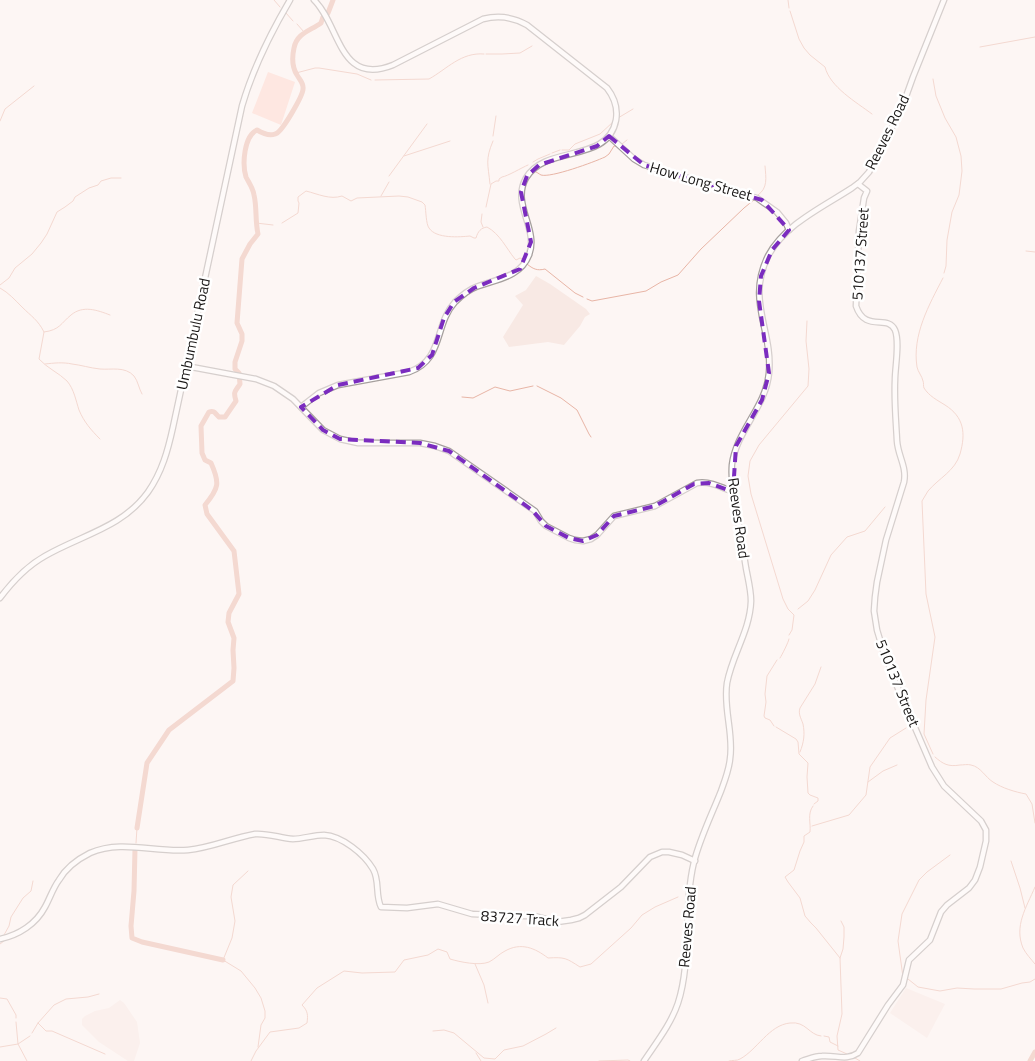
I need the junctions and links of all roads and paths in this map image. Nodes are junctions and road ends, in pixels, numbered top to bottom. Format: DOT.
graph roads {
  1 [pos="290,0"];
  2 [pos="314,0"];
  3 [pos="944,0"];
  4 [pos="608,136"];
  5 [pos="858,184"];
  6 [pos="789,230"];
  7 [pos="186,366"];
  8 [pos="301,407"];
  9 [pos="733,492"];
  10 [pos="0,598"];
  11 [pos="694,861"];
  12 [pos="0,939"];
  13 [pos="851,1060"];
  14 [pos="644,1061"];
  15 [pos="802,1061"];
  1 -- 7 [label="street, Umbumbulu Road"];
  2 -- 4 [label="street"];
  3 -- 5 [label="street, Reeves Road"];
  4 -- 6 [label="street, How Long Street"];
  4 -- 8 [label="street"];
  5 -- 6 [label="street, Reeves Road"];
  5 -- 13 [label="street, 510137 Street"];
  6 -- 9 [label="street, Reeves Road"];
  7 -- 8 [label="street"];
  7 -- 10 [label="street, Umbumbulu Road"];
  8 -- 9 [label="street"];
  9 -- 11 [label="street, Reeves Road"];
  11 -- 12 [label="street, 83727 Track"];
  11 -- 14 [label="street, Reeves Road"];
  13 -- 15 [label="street, 510137 Street"];
}
